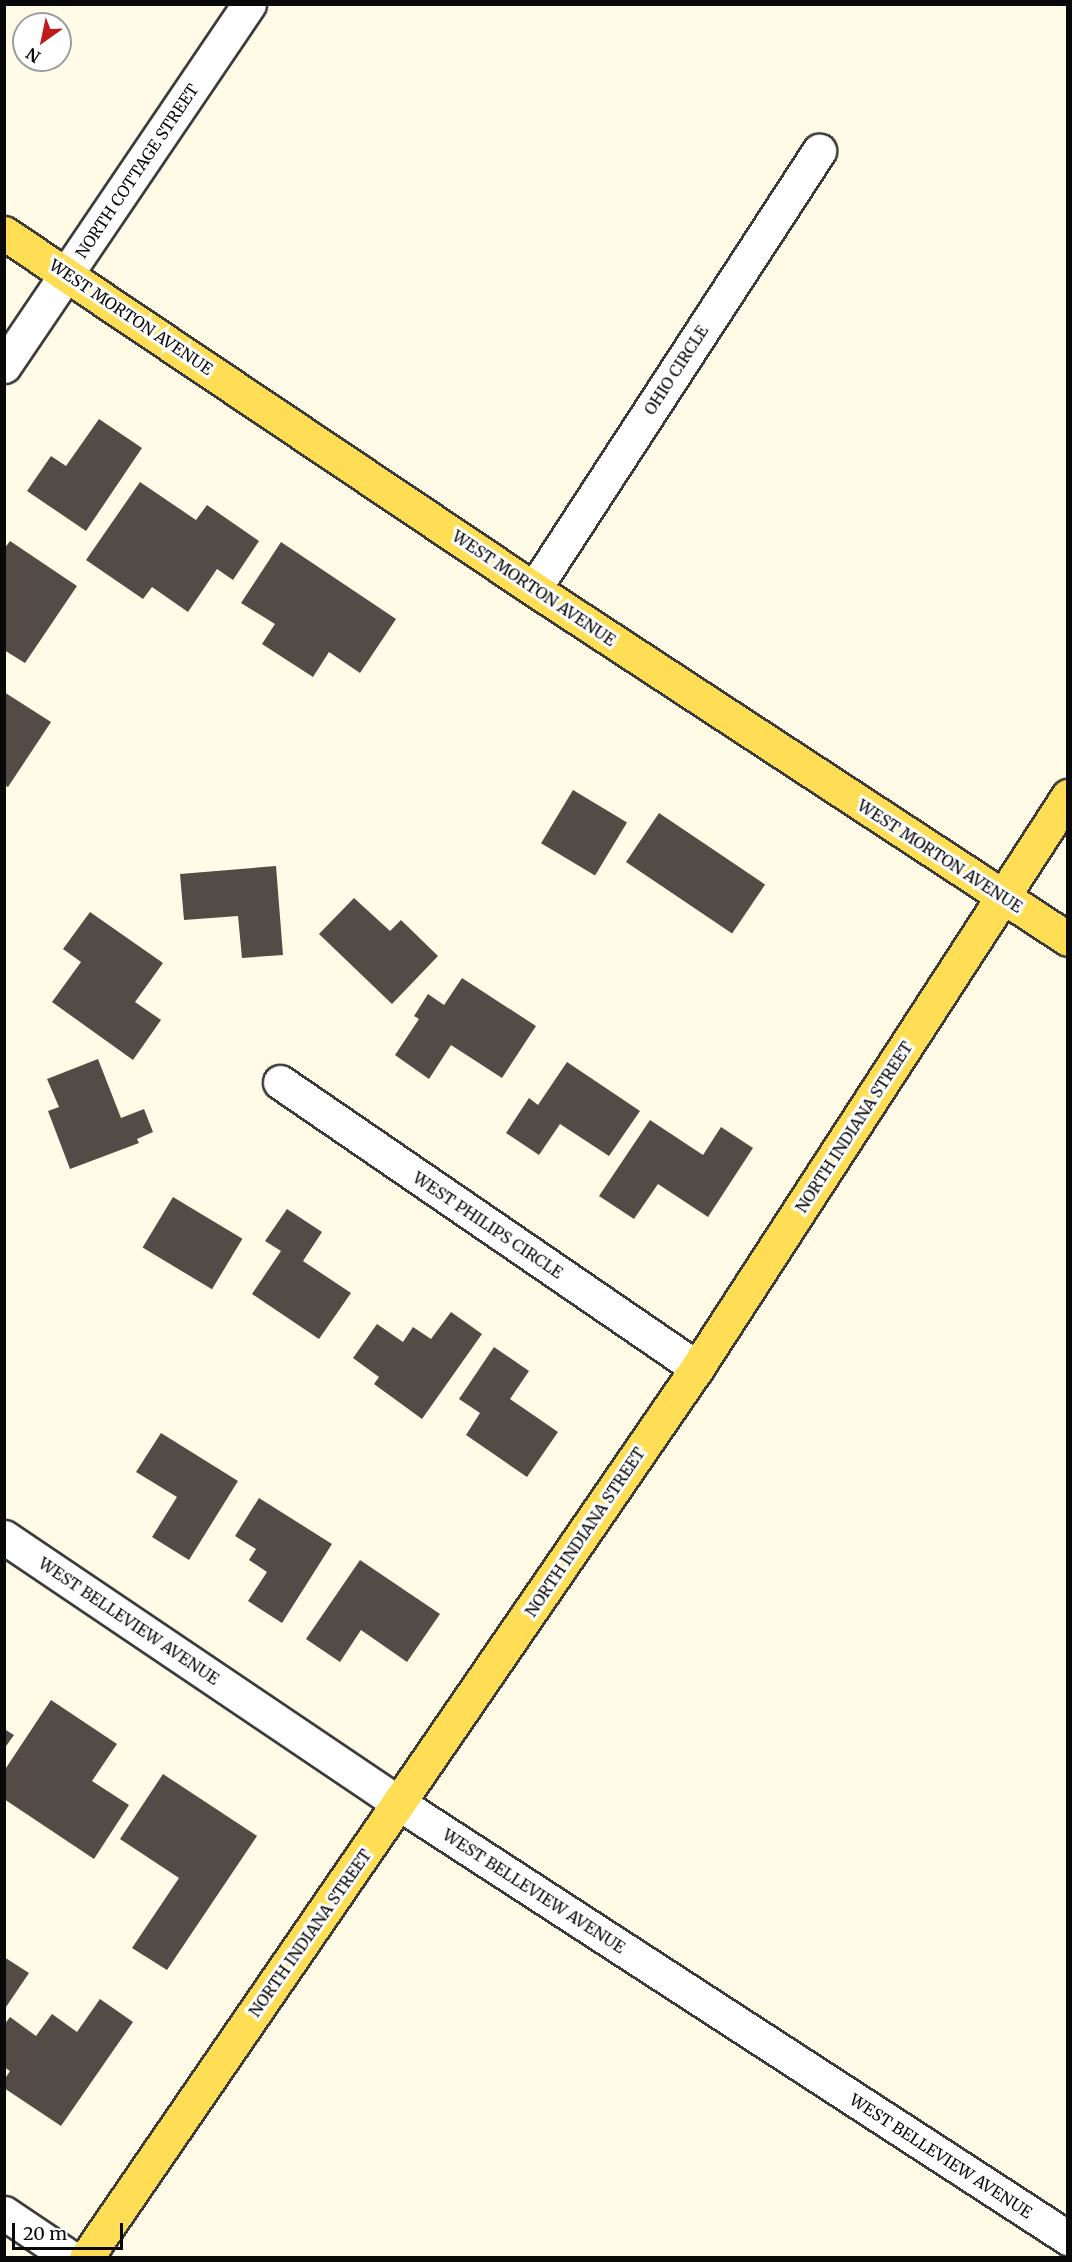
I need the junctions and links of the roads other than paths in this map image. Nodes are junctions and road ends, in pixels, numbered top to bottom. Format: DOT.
graph roads {
  1 [pos="249,4"];
  2 [pos="819,151"];
  3 [pos="4,233"];
  4 [pos="67,274"];
  5 [pos="4,366"];
  6 [pos="534,589"];
  7 [pos="1068,796"];
  8 [pos="1003,897"];
  9 [pos="1068,939"];
  10 [pos="279,1083"];
  11 [pos="697,1368"];
  12 [pos="4,1537"];
  13 [pos="400,1804"];
  14 [pos="4,2213"];
  15 [pos="1068,2238"];
  16 [pos="71,2258"];
  17 [pos="86,2258"];
  1 -- 4 [label="street, NORTH COTTAGE STREET"];
  2 -- 6 [label="street, OHIO CIRCLE"];
  3 -- 4 [label="main road, WEST MORTON AVENUE"];
  4 -- 5 [label="street, NORTH COTTAGE STREET"];
  4 -- 6 [label="main road, WEST MORTON AVENUE"];
  6 -- 8 [label="main road, WEST MORTON AVENUE"];
  7 -- 8 [label="main road, NORTH INDIANA STREET"];
  8 -- 9 [label="main road, WEST MORTON AVENUE"];
  8 -- 11 [label="main road, NORTH INDIANA STREET"];
  10 -- 11 [label="street, WEST PHILIPS CIRCLE"];
  11 -- 13 [label="main road, NORTH INDIANA STREET"];
  12 -- 13 [label="street, WEST BELLEVIEW AVENUE"];
  13 -- 15 [label="street, WEST BELLEVIEW AVENUE"];
  13 -- 17 [label="main road, NORTH INDIANA STREET"];
  14 -- 16 [label="street"];
}
